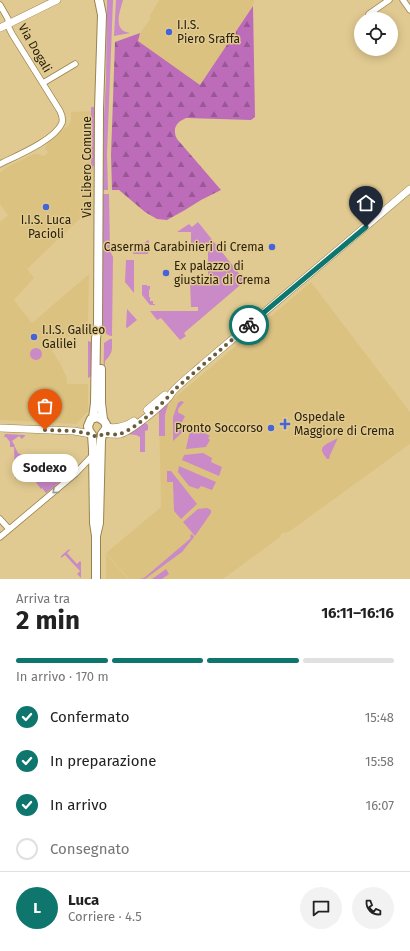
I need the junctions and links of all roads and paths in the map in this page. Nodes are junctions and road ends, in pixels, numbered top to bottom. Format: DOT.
graph roads {
  1 [pos="57,0"];
  2 [pos="100,0"];
  3 [pos="105,0"];
  4 [pos="389,0"];
  5 [pos="403,0"];
  6 [pos="0,5"];
  7 [pos="102,10"];
  8 [pos="410,10"];
  9 [pos="372,12"];
  10 [pos="9,24"];
  11 [pos="0,28"];
  12 [pos="75,64"];
  13 [pos="43,82"];
  14 [pos="0,164"];
  15 [pos="410,189"];
  16 [pos="98,324"];
  17 [pos="93,418"];
  18 [pos="103,419"];
  19 [pos="0,428"];
  20 [pos="90,431"];
  21 [pos="104,431"];
  22 [pos="93,454"];
  23 [pos="0,518"];
  24 [pos="9,529"];
  25 [pos="96,536"];
  26 [pos="0,537"];
  27 [pos="96,579"];
  1 -- 10 [label="street"];
  2 -- 7 [label="main road, Via Libero Comune"];
  3 -- 7 [label="main road, Via Libero Comune"];
  4 -- 9 [label="street"];
  5 -- 8 [label="street"];
  6 -- 10 [label="street, Via Dogali"];
  7 -- 16 [label="main road, Via Libero Comune"];
  10 -- 11 [label="street"];
  10 -- 13 [label="street, Via Dogali"];
  12 -- 13 [label="street, Via Dogali"];
  13 -- 14 [label="street, Via Dogali"];
  15 -- 21 [label="street"];
  16 -- 17 [label="main road, Via Libero Comune"];
  16 -- 18 [label="main road, Via Libero Comune"];
  17 -- 18 [label="main road"];
  17 -- 20 [label="main road, Via Libero Comune"];
  18 -- 21 [label="main road, Via Libero Comune"];
  19 -- 20 [label="street"];
  20 -- 21 [label="main road"];
  20 -- 22 [label="main road, Via Libero Comune"];
  21 -- 25 [label="main road, Via Libero Comune"];
  22 -- 24 [label="street, one-way"];
  22 -- 25 [label="main road, Via Libero Comune"];
  23 -- 24 [label="street"];
  24 -- 26 [label="street"];
  25 -- 27 [label="main road, Via Libero Comune"];
}
